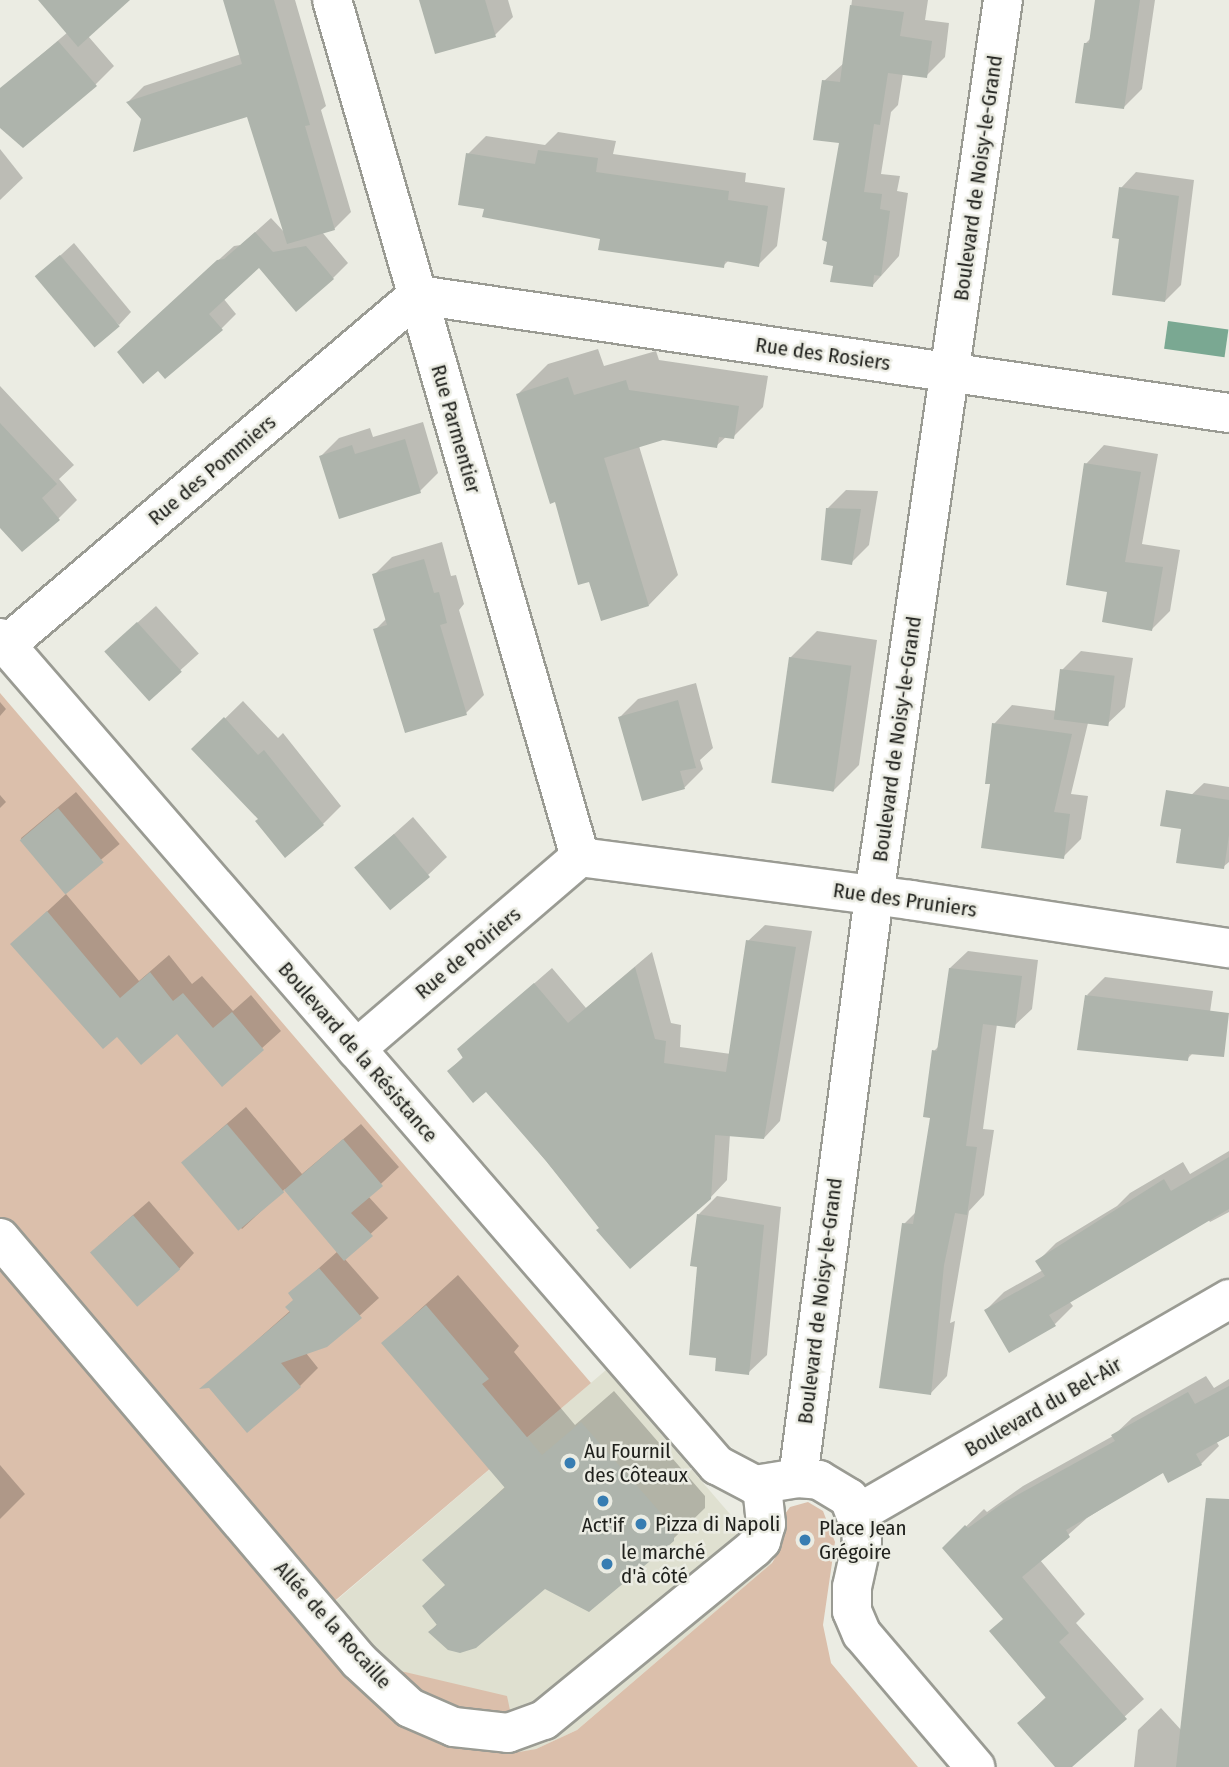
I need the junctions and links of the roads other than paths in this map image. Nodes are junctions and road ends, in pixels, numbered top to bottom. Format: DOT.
graph roads {
  1 [pos="332,0"];
  2 [pos="1003,0"];
  3 [pos="418,295"];
  4 [pos="950,373"];
  5 [pos="1229,413"];
  6 [pos="3,641"];
  7 [pos="580,857"];
  8 [pos="874,895"];
  9 [pos="1229,948"];
  10 [pos="356,1049"];
  11 [pos="0,1238"];
  12 [pos="1229,1299"];
  13 [pos="783,1481"];
  14 [pos="857,1514"];
  15 [pos="975,1767"];
  1 -- 3 [label="street, Rue Parmentier"];
  2 -- 4 [label="street, Boulevard de Noisy-le-Grand"];
  3 -- 4 [label="street, Rue des Rosiers"];
  3 -- 6 [label="street, Rue des Pommiers"];
  3 -- 7 [label="street, Rue Parmentier"];
  4 -- 5 [label="street, Rue des Rosiers"];
  4 -- 8 [label="street, Boulevard de Noisy-le-Grand"];
  6 -- 10 [label="street, Boulevard de la Résistance"];
  7 -- 8 [label="street, Rue des Pruniers"];
  7 -- 10 [label="street, Rue de Poiriers"];
  8 -- 9 [label="street, Rue des Pruniers"];
  8 -- 13 [label="street, Boulevard de Noisy-le-Grand"];
  10 -- 13 [label="street, Boulevard de la Résistance"];
  11 -- 13 [label="street, Allée de la Rocaille"];
  12 -- 14 [label="street, Boulevard du Bel-Air"];
  13 -- 14 [label="street"];
  14 -- 15 [label="street"];
}
